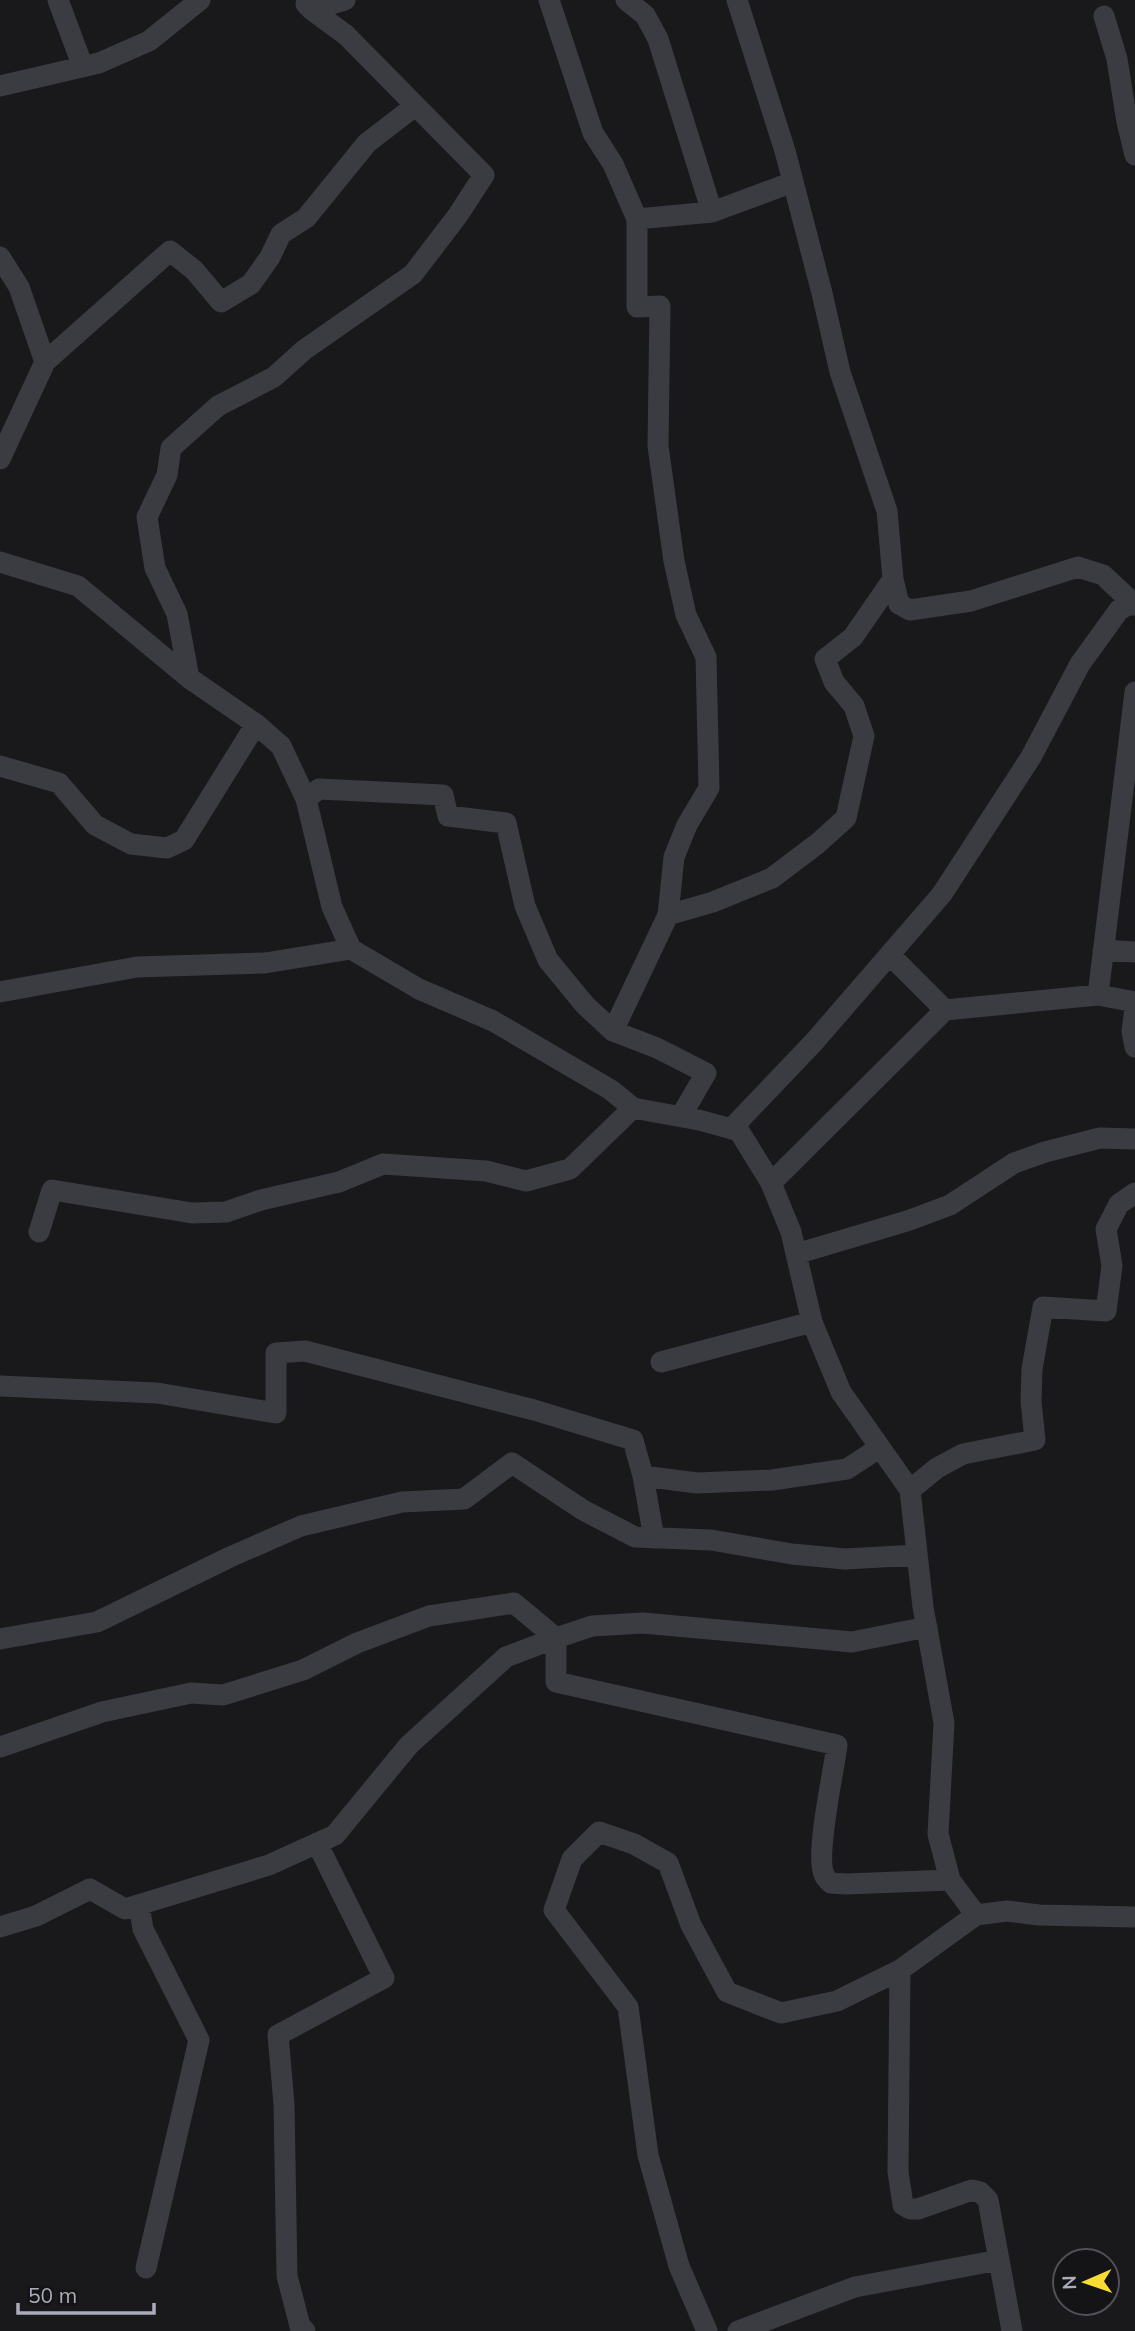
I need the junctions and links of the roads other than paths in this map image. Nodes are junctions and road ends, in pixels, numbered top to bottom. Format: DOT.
graph roads {
  1 [pos="58,0"];
  2 [pos="200,0"];
  3 [pos="345,0"];
  4 [pos="549,0"];
  5 [pos="626,0"];
  6 [pos="737,0"];
  7 [pos="307,5"];
  8 [pos="1104,16"];
  9 [pos="83,67"];
  10 [pos="0,86"];
  11 [pos="415,106"];
  12 [pos="1135,155"];
  13 [pos="793,182"];
  14 [pos="712,212"];
  15 [pos="637,219"];
  16 [pos="0,257"];
  17 [pos="45,362"];
  18 [pos="0,458"];
  19 [pos="0,562"];
  20 [pos="892,579"];
  21 [pos="1134,603"];
  22 [pos="189,678"];
  23 [pos="1135,692"];
  24 [pos="256,724"];
  25 [pos="0,766"];
  26 [pos="306,799"];
  27 [pos="1128,810"];
  28 [pos="668,915"];
  29 [pos="351,949"];
  30 [pos="1103,950"];
  31 [pos="1135,951"];
  32 [pos="890,955"];
  33 [pos="0,992"];
  34 [pos="1098,995"];
  35 [pos="1135,1002"];
  36 [pos="1135,1008"];
  37 [pos="945,1010"];
  38 [pos="613,1031"];
  39 [pos="1135,1047"];
  40 [pos="633,1108"];
  41 [pos="681,1116"];
  42 [pos="731,1129"];
  43 [pos="1135,1139"];
  44 [pos="771,1183"];
  45 [pos="1135,1193"];
  46 [pos="38,1231"];
  47 [pos="796,1254"];
  48 [pos="813,1322"];
  49 [pos="661,1362"];
  50 [pos="0,1385"];
  51 [pos="879,1448"];
  52 [pos="643,1476"];
  53 [pos="910,1490"];
  54 [pos="654,1538"];
  55 [pos="917,1555"];
  56 [pos="927,1627"];
  57 [pos="556,1638"];
  58 [pos="0,1639"];
  59 [pos="0,1747"];
  60 [pos="317,1843"];
  61 [pos="950,1880"];
  62 [pos="139,1905"];
  63 [pos="976,1915"];
  64 [pos="1135,1917"];
  65 [pos="0,1927"];
  66 [pos="900,1970"];
  67 [pos="999,2260"];
  68 [pos="146,2267"];
  69 [pos="305,2331"];
  70 [pos="707,2331"];
  71 [pos="738,2331"];
  72 [pos="1012,2331"];
  1 -- 9 [label="street"];
  2 -- 9 [label="street"];
  3 -- 7 [label="street"];
  4 -- 15 [label="street"];
  5 -- 14 [label="street"];
  6 -- 13 [label="street"];
  7 -- 11 [label="street"];
  8 -- 12 [label="street"];
  9 -- 10 [label="street"];
  11 -- 17 [label="street"];
  11 -- 22 [label="street"];
  13 -- 14 [label="street"];
  13 -- 20 [label="street"];
  14 -- 15 [label="street"];
  15 -- 28 [label="street"];
  16 -- 17 [label="street"];
  17 -- 18 [label="street"];
  19 -- 22 [label="street"];
  20 -- 21 [label="street"];
  20 -- 28 [label="street"];
  21 -- 32 [label="street"];
  22 -- 24 [label="street"];
  23 -- 27 [label="street"];
  24 -- 25 [label="street"];
  24 -- 26 [label="street"];
  26 -- 29 [label="street"];
  26 -- 38 [label="street"];
  27 -- 30 [label="street"];
  28 -- 38 [label="street"];
  29 -- 33 [label="street"];
  29 -- 40 [label="street"];
  30 -- 31 [label="street"];
  30 -- 34 [label="street"];
  32 -- 37 [label="street"];
  32 -- 42 [label="street"];
  34 -- 35 [label="street"];
  34 -- 37 [label="street"];
  36 -- 39 [label="street"];
  37 -- 44 [label="street"];
  38 -- 41 [label="street"];
  40 -- 41 [label="street"];
  40 -- 46 [label="street"];
  41 -- 42 [label="street"];
  42 -- 44 [label="street"];
  43 -- 47 [label="street"];
  44 -- 47 [label="street"];
  45 -- 53 [label="street"];
  47 -- 48 [label="street"];
  48 -- 49 [label="street"];
  48 -- 51 [label="street"];
  50 -- 52 [label="street"];
  51 -- 52 [label="street"];
  51 -- 53 [label="street"];
  52 -- 54 [label="street"];
  53 -- 55 [label="street"];
  54 -- 55 [label="street"];
  54 -- 58 [label="street"];
  55 -- 56 [label="street"];
  56 -- 57 [label="street"];
  56 -- 61 [label="street"];
  57 -- 59 [label="street"];
  57 -- 60 [label="street"];
  57 -- 61 [label="street"];
  60 -- 62 [label="street"];
  60 -- 69 [label="street"];
  61 -- 63 [label="street"];
  62 -- 65 [label="street"];
  62 -- 68 [label="street"];
  63 -- 64 [label="street"];
  63 -- 66 [label="street"];
  66 -- 67 [label="street"];
  66 -- 70 [label="street"];
  67 -- 71 [label="street"];
  67 -- 72 [label="street"];
}
